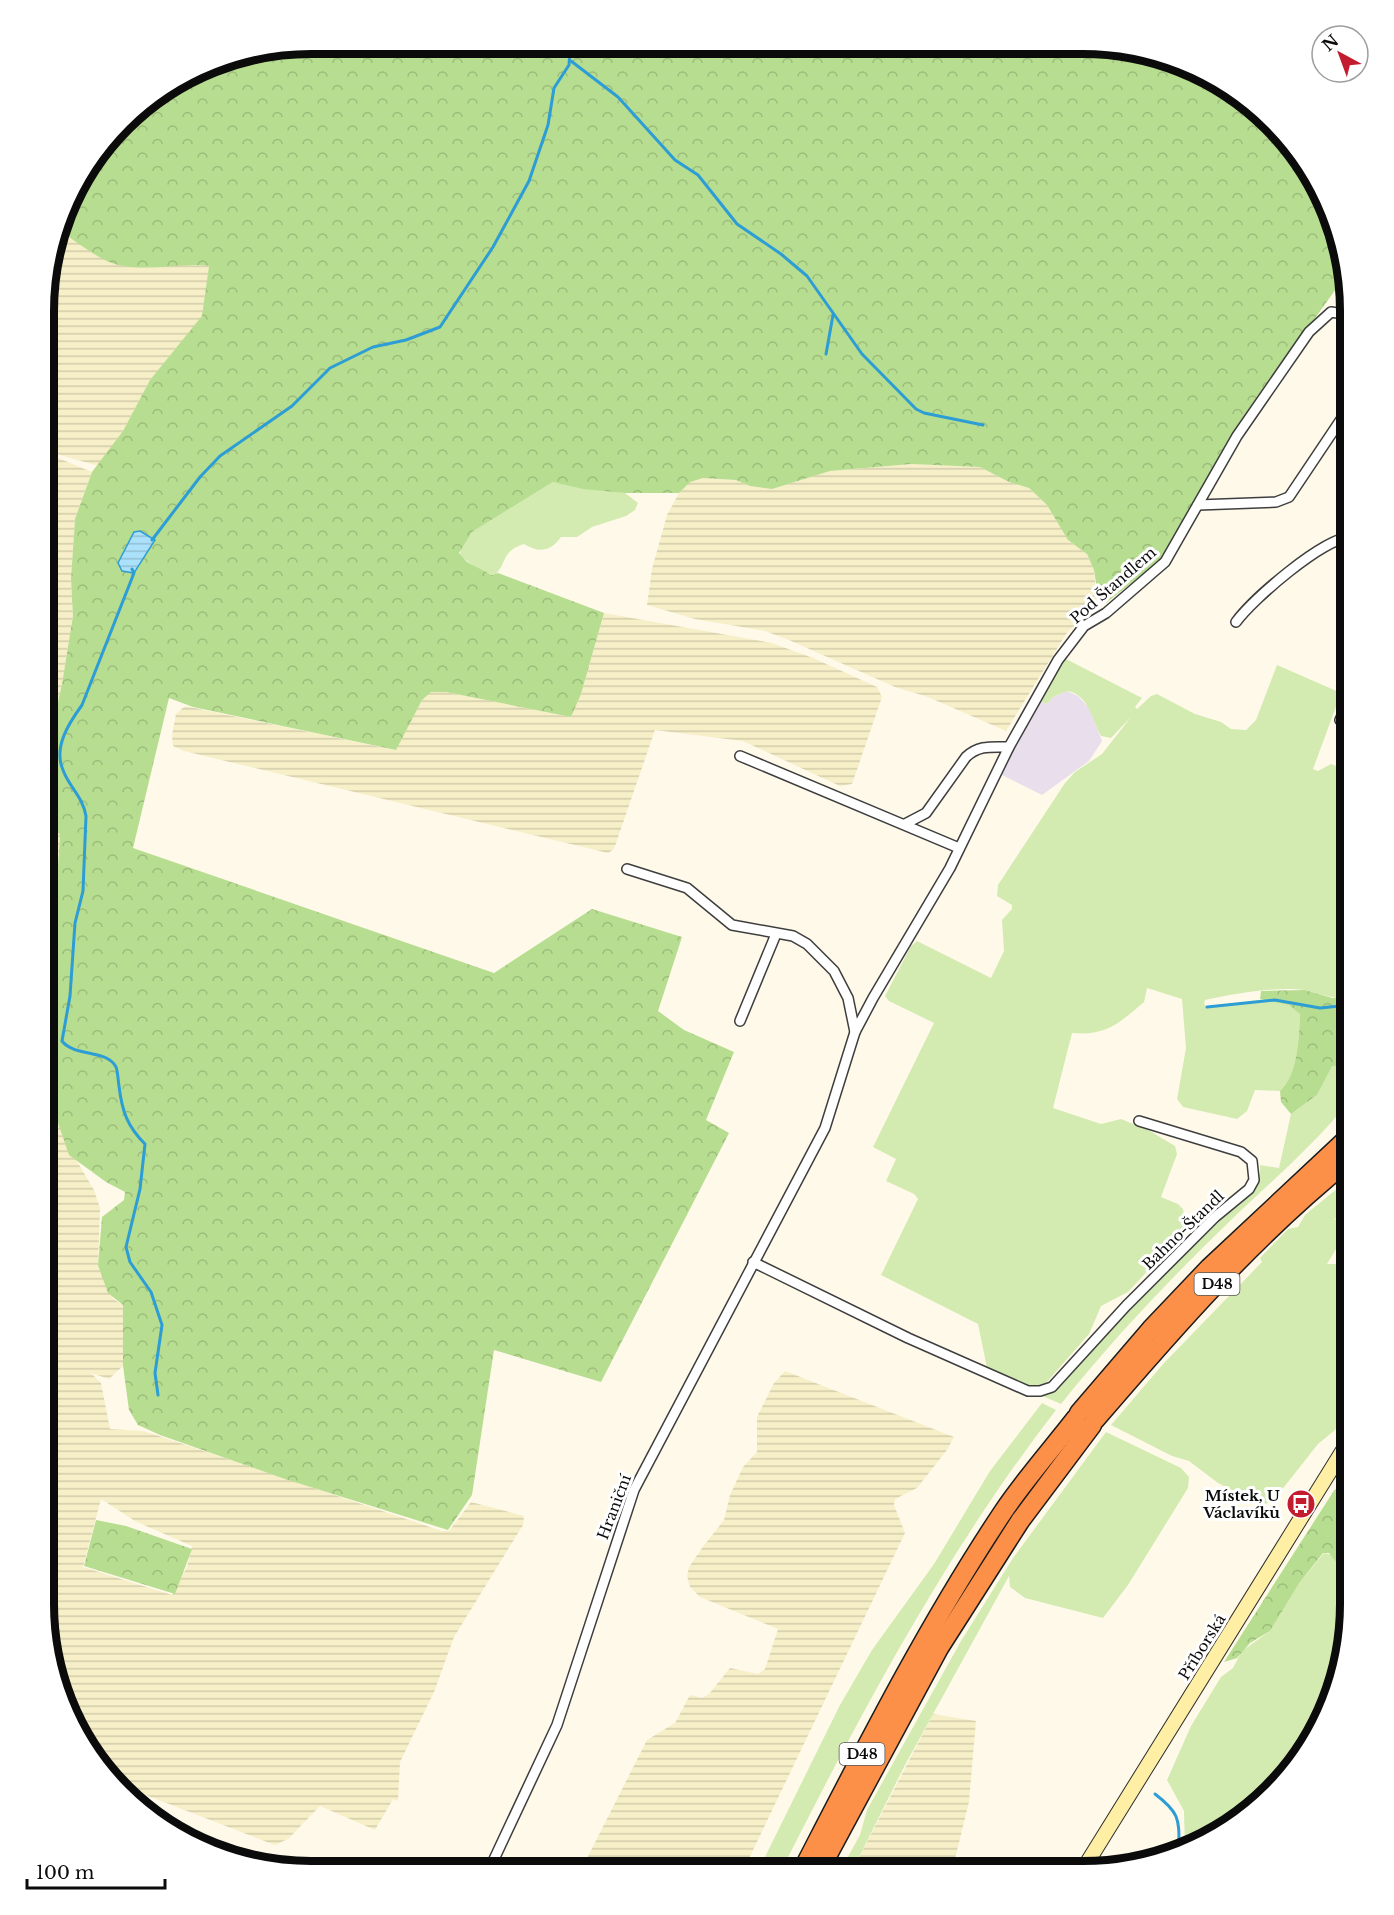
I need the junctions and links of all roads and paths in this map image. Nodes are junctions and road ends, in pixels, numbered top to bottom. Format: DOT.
graph roads {
  1 [pos="1340,313"];
  2 [pos="1340,421"];
  3 [pos="1198,505"];
  4 [pos="1340,540"];
  5 [pos="1236,622"];
  6 [pos="1009,747"];
  7 [pos="740,756"];
  8 [pos="905,824"];
  9 [pos="959,848"];
  10 [pos="627,869"];
  11 [pos="776,934"];
  12 [pos="740,1021"];
  13 [pos="855,1032"];
  14 [pos="1138,1121"];
  15 [pos="1340,1147"];
  16 [pos="1340,1168"];
  17 [pos="802,1171"];
  18 [pos="753,1262"];
  19 [pos="1085,1419"];
  20 [pos="1340,1455"];
  21 [pos="493,1861"];
  22 [pos="807,1861"];
  23 [pos="824,1861"];
  24 [pos="1089,1861"];
  1 -- 3 [label="street, Pod Štandlem"];
  2 -- 3 [label="street"];
  3 -- 6 [label="street, Pod Štandlem"];
  4 -- 5 [label="street"];
  6 -- 8 [label="street"];
  6 -- 9 [label="street, Pod Štandlem"];
  7 -- 8 [label="street"];
  8 -- 9 [label="street"];
  9 -- 13 [label="street, Pod Štandlem"];
  10 -- 11 [label="street, Pod Štandlem"];
  11 -- 12 [label="street"];
  11 -- 13 [label="street, Pod Štandlem"];
  13 -- 17 [label="street, Pod Štandlem"];
  14 -- 18 [label="street, Bahno-Štandl"];
  15 -- 19 [label="highway, D48"];
  16 -- 19 [label="highway, D48"];
  17 -- 18 [label="street, Hraniční"];
  18 -- 21 [label="street, Hraniční"];
  19 -- 22 [label="highway, D48"];
  19 -- 23 [label="highway, D48"];
  20 -- 24 [label="main road, Příborská"];
}
